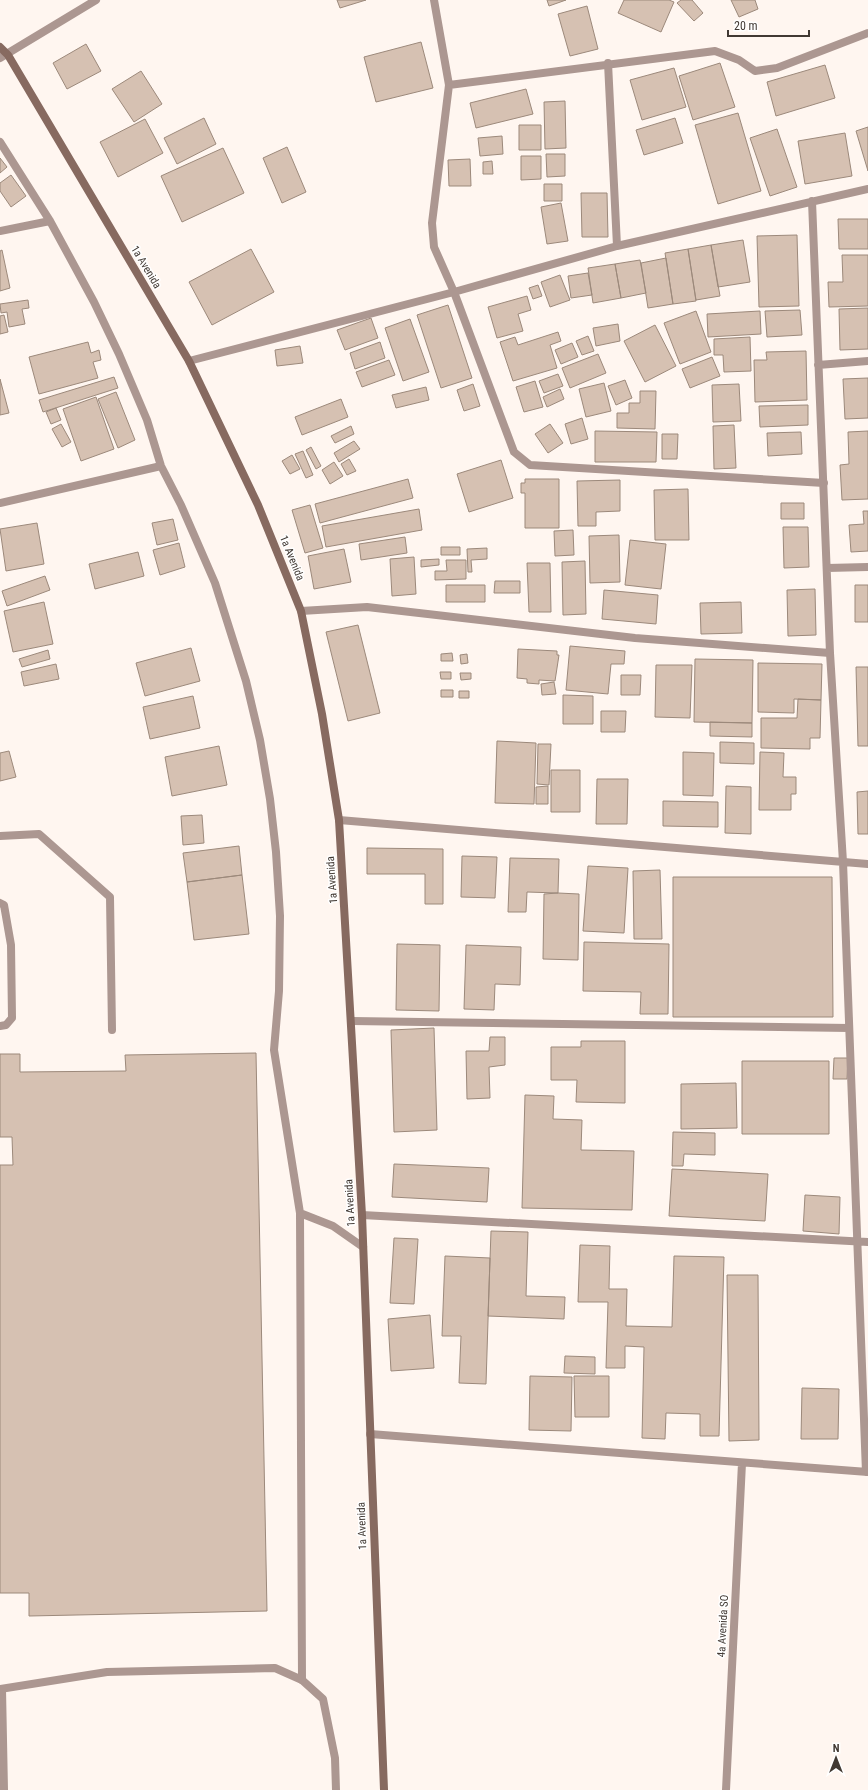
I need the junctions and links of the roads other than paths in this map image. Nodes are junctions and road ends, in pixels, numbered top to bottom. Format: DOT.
graph roads {
  1 [pos="96,0"];
  2 [pos="434,0"];
  3 [pos="868,33"];
  4 [pos="0,47"];
  5 [pos="4,56"];
  6 [pos="608,63"];
  7 [pos="449,85"];
  8 [pos="0,142"];
  9 [pos="868,189"];
  10 [pos="812,201"];
  11 [pos="50,221"];
  12 [pos="0,231"];
  13 [pos="617,246"];
  14 [pos="454,292"];
  15 [pos="189,361"];
  16 [pos="868,361"];
  17 [pos="818,365"];
  18 [pos="161,466"];
  19 [pos="824,483"];
  20 [pos="0,503"];
  21 [pos="868,567"];
  22 [pos="827,568"];
  23 [pos="301,612"];
  24 [pos="830,653"];
  25 [pos="339,820"];
  26 [pos="0,836"];
  27 [pos="843,862"];
  28 [pos="868,864"];
  29 [pos="0,903"];
  30 [pos="352,1021"];
  31 [pos="0,1026"];
  32 [pos="849,1028"];
  33 [pos="112,1030"];
  34 [pos="300,1214"];
  35 [pos="362,1215"];
  36 [pos="856,1241"];
  37 [pos="868,1242"];
  38 [pos="363,1247"];
  39 [pos="370,1434"];
  40 [pos="742,1463"];
  41 [pos="867,1472"];
  42 [pos="302,1680"];
  43 [pos="1,1689"];
  44 [pos="4,1790"];
  45 [pos="336,1790"];
  46 [pos="384,1790"];
  47 [pos="726,1790"];
  1 -- 5 [label="street"];
  2 -- 7 [label="street"];
  3 -- 6 [label="street"];
  4 -- 5 [label="street, 1a Avenida"];
  5 -- 15 [label="street, 1a Avenida"];
  6 -- 7 [label="street"];
  6 -- 13 [label="street"];
  7 -- 14 [label="street"];
  8 -- 11 [label="street"];
  9 -- 10 [label="street"];
  10 -- 13 [label="street"];
  10 -- 17 [label="street"];
  11 -- 12 [label="street"];
  11 -- 18 [label="street"];
  13 -- 14 [label="street"];
  14 -- 15 [label="street"];
  14 -- 19 [label="street"];
  15 -- 23 [label="street, 1a Avenida"];
  16 -- 17 [label="street"];
  17 -- 19 [label="street"];
  18 -- 20 [label="street"];
  18 -- 34 [label="street"];
  19 -- 22 [label="street"];
  21 -- 22 [label="street"];
  22 -- 24 [label="street"];
  23 -- 24 [label="street"];
  23 -- 25 [label="street, 1a Avenida"];
  24 -- 27 [label="street"];
  25 -- 27 [label="street"];
  25 -- 30 [label="street, 1a Avenida"];
  26 -- 33 [label="street"];
  27 -- 28 [label="street"];
  27 -- 32 [label="street"];
  29 -- 31 [label="street"];
  30 -- 32 [label="street"];
  30 -- 35 [label="street, 1a Avenida"];
  32 -- 36 [label="street"];
  34 -- 38 [label="street"];
  34 -- 42 [label="street"];
  35 -- 36 [label="street"];
  35 -- 38 [label="street, 1a Avenida"];
  36 -- 37 [label="street"];
  36 -- 41 [label="street"];
  38 -- 39 [label="street, 1a Avenida"];
  39 -- 40 [label="street"];
  39 -- 46 [label="street, 1a Avenida"];
  40 -- 41 [label="street"];
  40 -- 47 [label="street, 4a Avenida SO"];
  42 -- 43 [label="street"];
  42 -- 45 [label="street"];
  43 -- 44 [label="street"];
}
